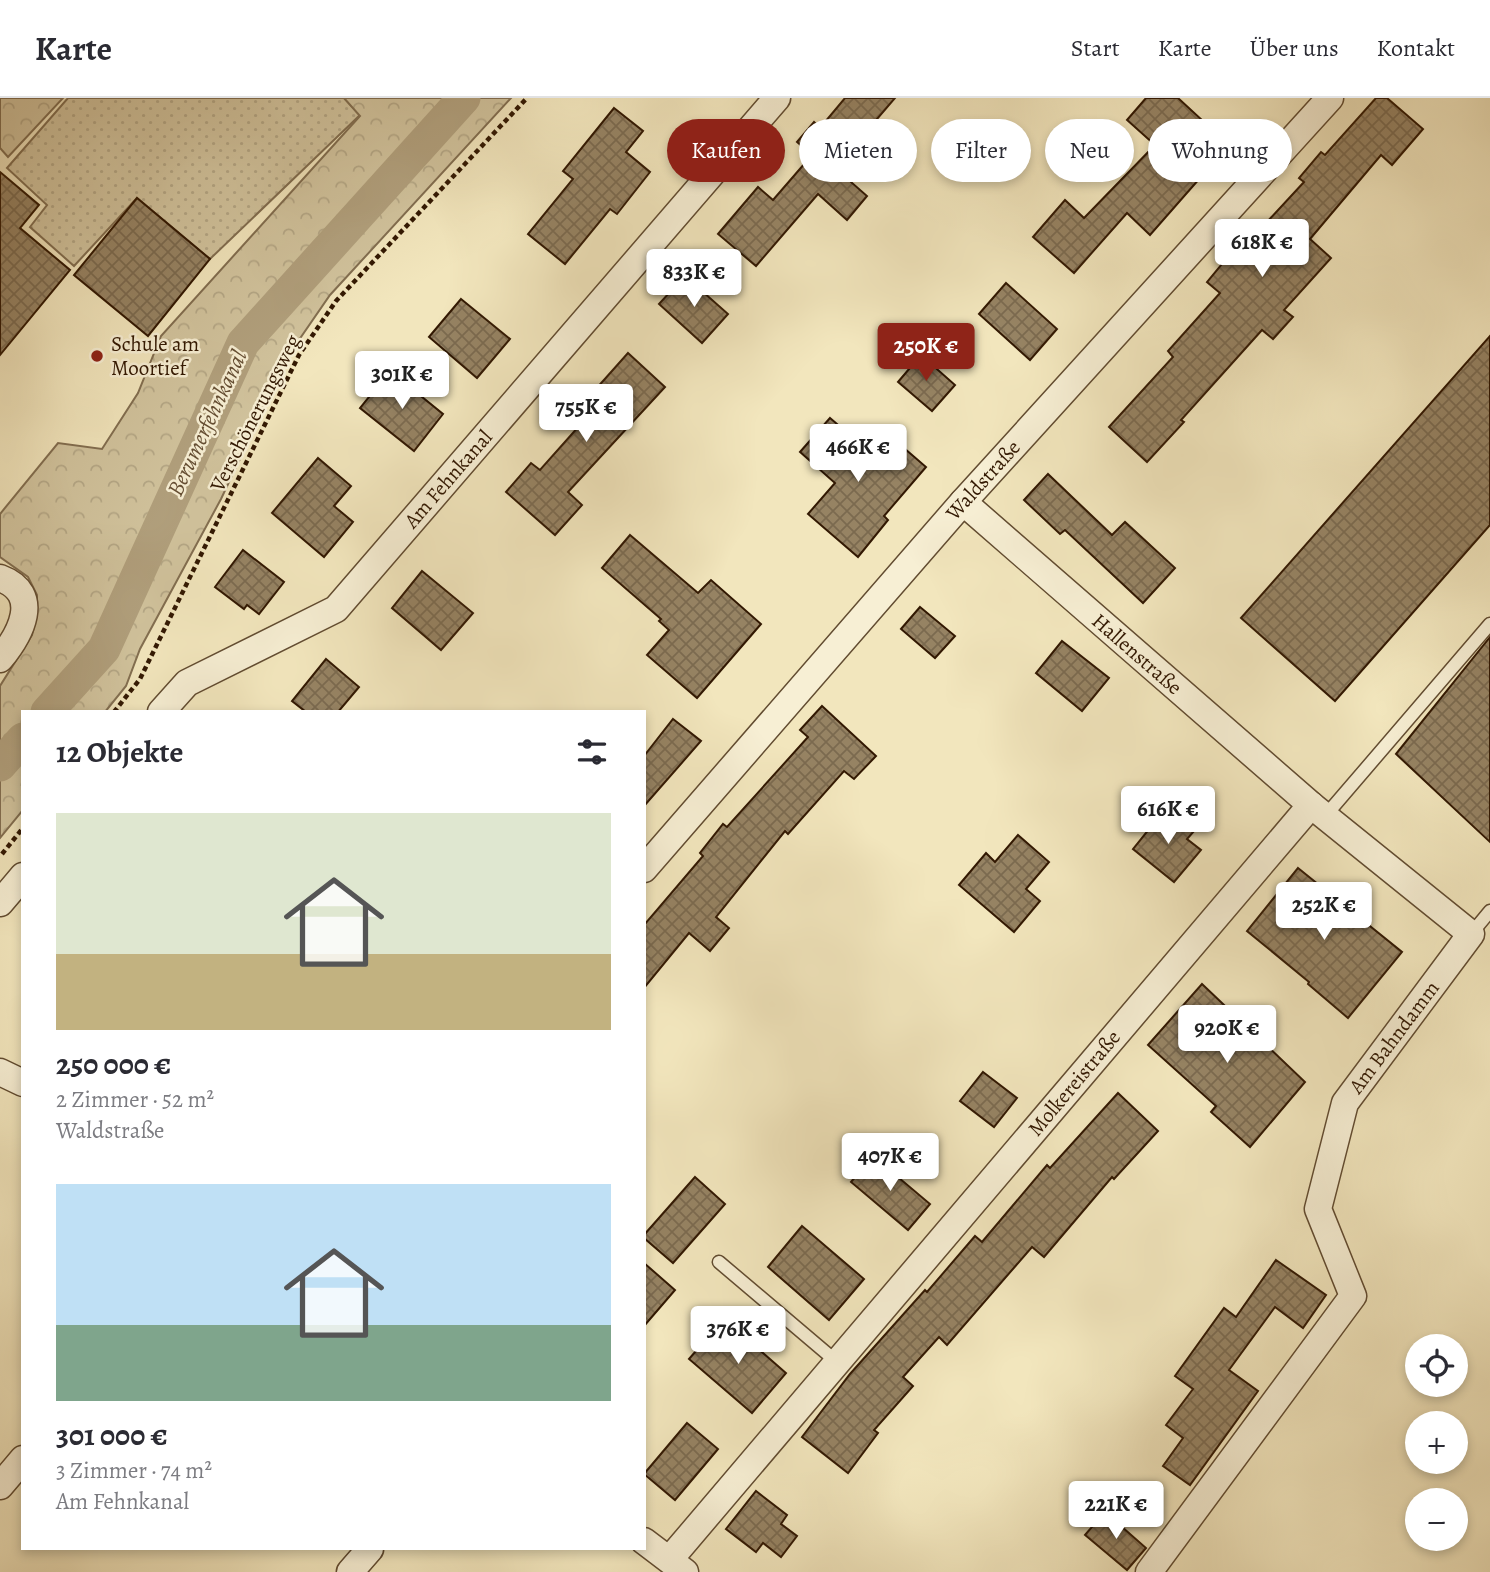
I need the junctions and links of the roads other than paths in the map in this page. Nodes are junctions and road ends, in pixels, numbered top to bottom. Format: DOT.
graph roads {
  1 [pos="777,98"];
  2 [pos="1330,98"];
  3 [pos="963,502"];
  4 [pos="0,578"];
  5 [pos="1490,624"];
  6 [pos="0,659"];
  7 [pos="164,710"];
  8 [pos="1318,810"];
  9 [pos="646,867"];
  10 [pos="21,878"];
  11 [pos="0,903"];
  12 [pos="1490,911"];
  13 [pos="1471,934"];
  14 [pos="0,1072"];
  15 [pos="21,1082"];
  16 [pos="719,1262"];
  17 [pos="837,1362"];
  18 [pos="21,1461"];
  19 [pos="0,1486"];
  20 [pos="646,1543"];
  21 [pos="369,1550"];
  22 [pos="677,1566"];
  23 [pos="350,1572"];
  24 [pos="1149,1572"];
  1 -- 7 [label="street, Am Fehnkanal"];
  2 -- 3 [label="street, Waldstraße"];
  3 -- 8 [label="street, Hallenstraße"];
  3 -- 9 [label="street, Waldstraße"];
  4 -- 6 [label="street"];
  5 -- 8 [label="lane"];
  8 -- 13 [label="street"];
  8 -- 17 [label="street, Molkereistraße"];
  10 -- 11 [label="street"];
  12 -- 13 [label="lane"];
  13 -- 24 [label="street, Am Bahndamm"];
  14 -- 15 [label="street"];
  16 -- 17 [label="lane"];
  17 -- 22 [label="street, Molkereistraße"];
  18 -- 19 [label="street"];
  20 -- 22 [label="street"];
  21 -- 23 [label="street"];
}
